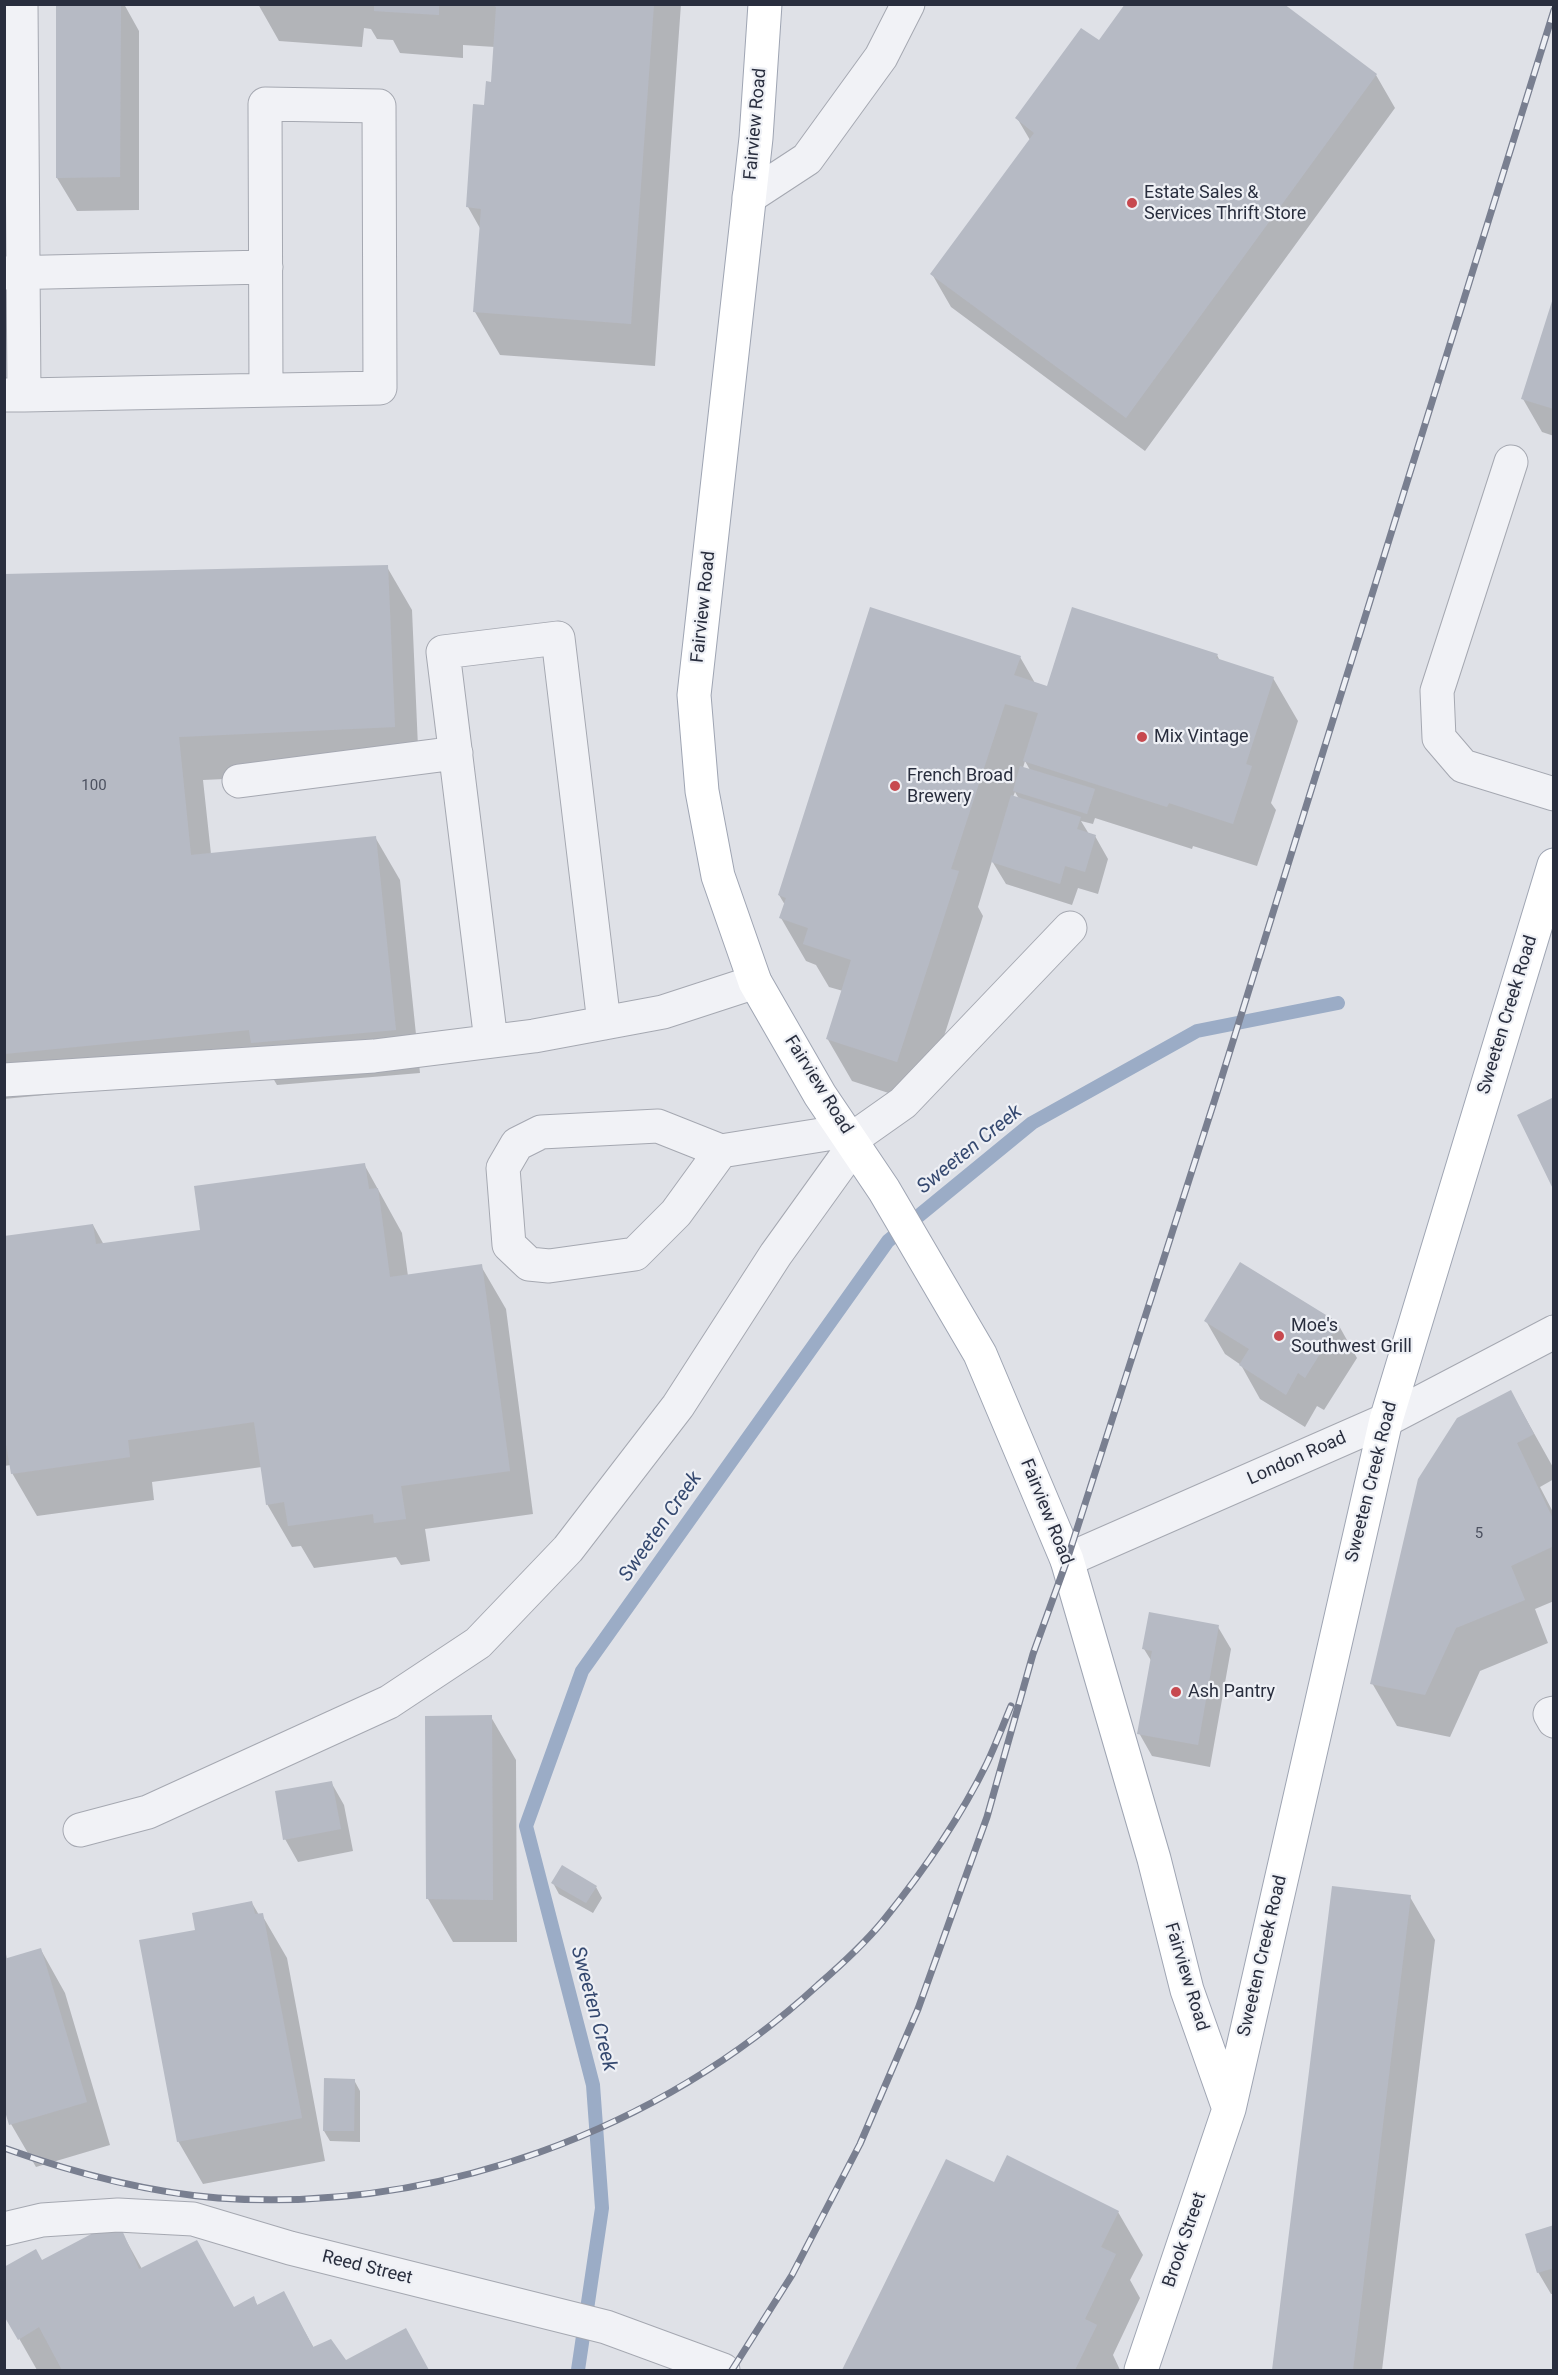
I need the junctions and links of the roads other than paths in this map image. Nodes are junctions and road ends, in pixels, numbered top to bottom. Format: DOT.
graph roads {
  1 [pos="21,4"];
  2 [pos="765,4"];
  3 [pos="908,4"];
  4 [pos="749,197"];
  5 [pos="266,267"];
  6 [pos="14,273"];
  7 [pos="266,390"];
  8 [pos="14,395"];
  9 [pos="1511,462"];
  10 [pos="456,753"];
  11 [pos="239,781"];
  12 [pos="1554,794"];
  13 [pos="1554,865"];
  14 [pos="1070,928"];
  15 [pos="755,982"];
  16 [pos="604,1023"];
  17 [pos="491,1041"];
  18 [pos="4,1080"];
  19 [pos="851,1138"];
  20 [pos="721,1151"];
  21 [pos="1554,1332"];
  22 [pos="1386,1420"];
  23 [pos="1067,1560"];
  24 [pos="1554,1713"];
  25 [pos="1554,1721"];
  26 [pos="80,1830"];
  27 [pos="1229,2109"];
  28 [pos="4,2229"];
  29 [pos="723,2370"];
  30 [pos="1141,2370"];
  1 -- 6 [label="street"];
  2 -- 4 [label="main road, Fairview Road"];
  3 -- 4 [label="street"];
  4 -- 15 [label="main road, Fairview Road"];
  5 -- 6 [label="street"];
  5 -- 7 [label="street"];
  5 -- 7 [label="street"];
  6 -- 8 [label="street"];
  7 -- 8 [label="street"];
  9 -- 12 [label="street"];
  10 -- 11 [label="street"];
  10 -- 16 [label="street"];
  10 -- 17 [label="street"];
  13 -- 22 [label="main road, Sweeten Creek Road"];
  14 -- 19 [label="street"];
  15 -- 16 [label="street"];
  15 -- 19 [label="main road, Fairview Road"];
  16 -- 17 [label="street"];
  17 -- 18 [label="street"];
  19 -- 20 [label="street"];
  19 -- 23 [label="main road, Fairview Road"];
  19 -- 26 [label="street"];
  20 -- 20 [label="street"];
  21 -- 22 [label="street, London Road"];
  22 -- 23 [label="street, London Road"];
  22 -- 27 [label="main road, Sweeten Creek Road"];
  23 -- 27 [label="main road, Fairview Road"];
  24 -- 25 [label="street"];
  27 -- 30 [label="main road, Brook Street"];
  28 -- 29 [label="street, Reed Street"];
}
